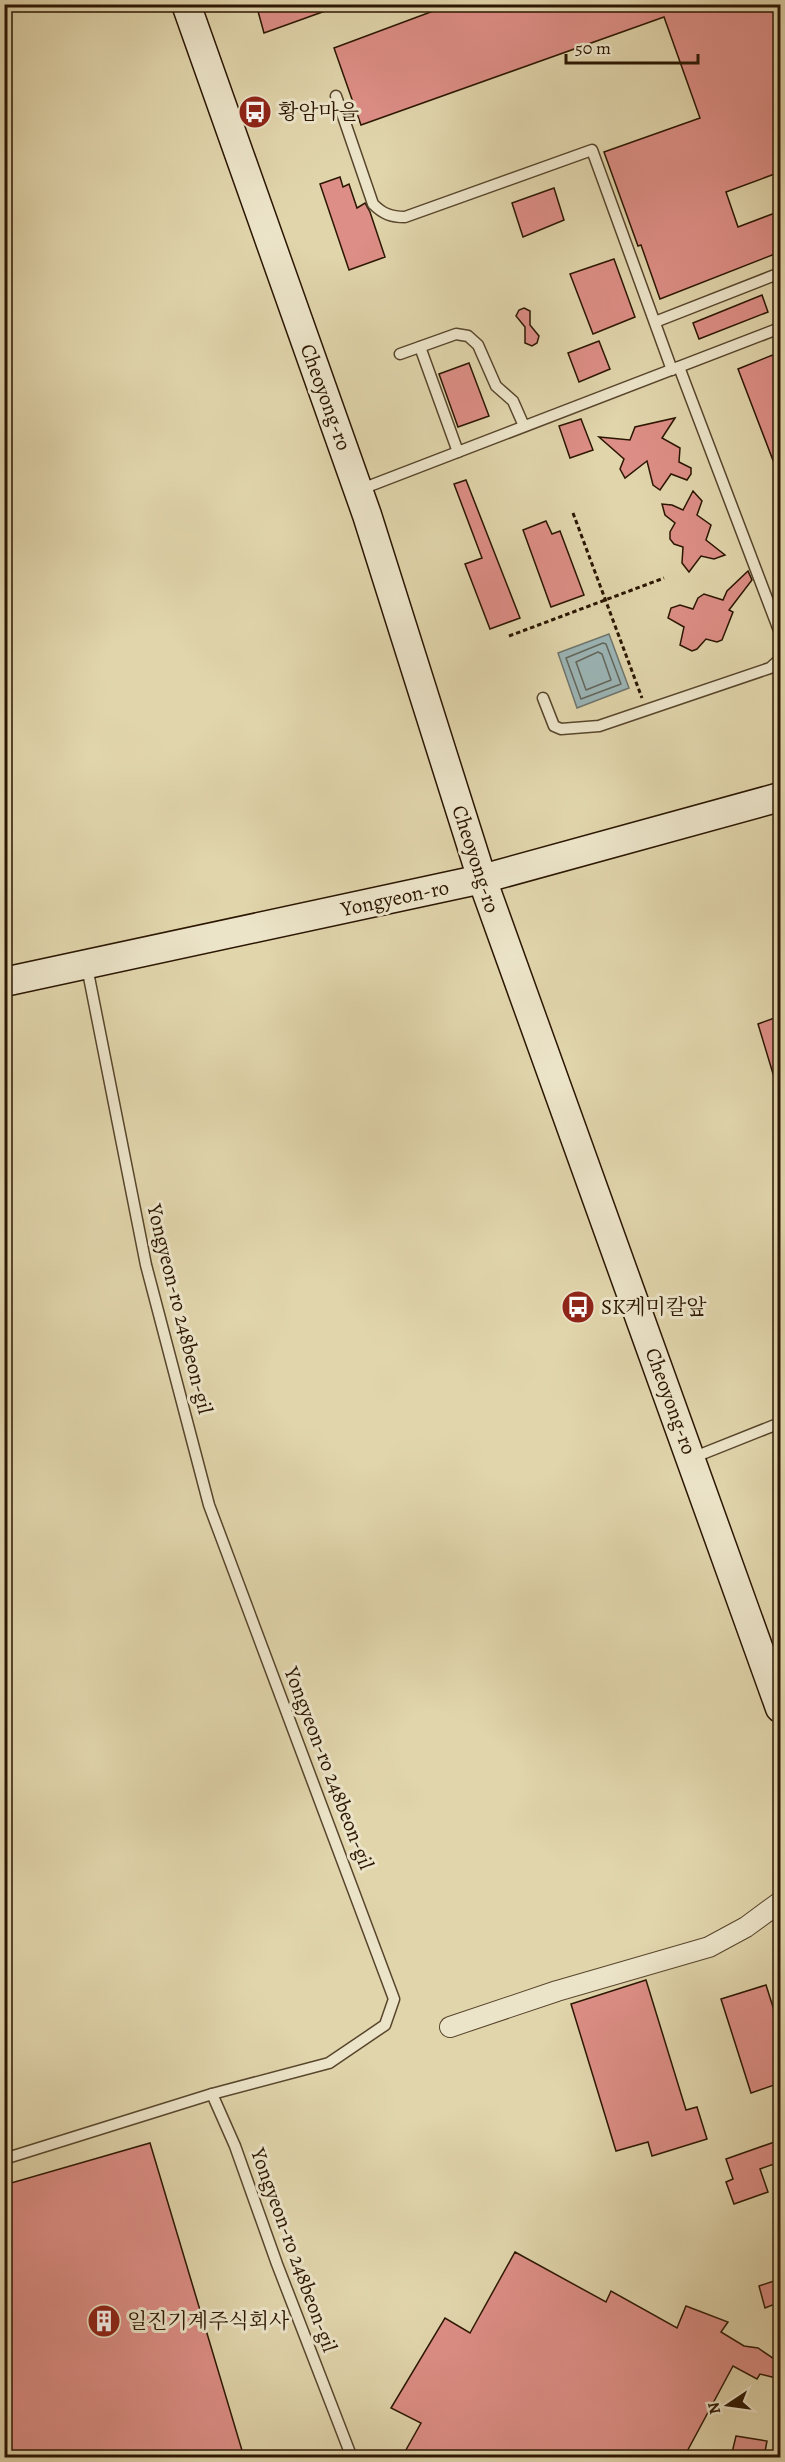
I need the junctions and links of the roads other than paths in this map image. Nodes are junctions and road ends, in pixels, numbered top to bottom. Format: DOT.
graph roads {
  1 [pos="186,4"];
  2 [pos="336,96"];
  3 [pos="780,273"];
  4 [pos="655,322"];
  5 [pos="780,328"];
  6 [pos="420,347"];
  7 [pos="400,354"];
  8 [pos="675,368"];
  9 [pos="524,426"];
  10 [pos="458,452"];
  11 [pos="358,490"];
  12 [pos="780,633"];
  13 [pos="780,659"];
  14 [pos="543,698"];
  15 [pos="780,797"];
  16 [pos="482,879"];
  17 [pos="87,963"];
  18 [pos="4,982"];
  19 [pos="780,1423"];
  20 [pos="692,1458"];
  21 [pos="780,1708"];
  22 [pos="780,1902"];
  23 [pos="450,2027"];
  24 [pos="212,2094"];
  25 [pos="4,2159"];
  26 [pos="351,2457"];
  1 -- 11 [label="street, Cheoyong-ro"];
  2 -- 4 [label="lane"];
  3 -- 4 [label="lane"];
  4 -- 8 [label="lane"];
  5 -- 8 [label="lane"];
  6 -- 7 [label="lane"];
  6 -- 9 [label="lane"];
  6 -- 10 [label="lane"];
  8 -- 9 [label="lane"];
  8 -- 12 [label="lane"];
  9 -- 10 [label="lane"];
  10 -- 11 [label="lane"];
  11 -- 16 [label="street, Cheoyong-ro"];
  13 -- 14 [label="lane"];
  15 -- 16 [label="street, Yongyeon-ro"];
  16 -- 17 [label="street, Yongyeon-ro"];
  16 -- 20 [label="street, Cheoyong-ro"];
  17 -- 18 [label="street, Yongyeon-ro"];
  17 -- 24 [label="lane, Yongyeon-ro 248beon-gil"];
  19 -- 20 [label="lane"];
  20 -- 21 [label="street, Cheoyong-ro"];
  22 -- 23 [label="street"];
  24 -- 25 [label="lane"];
  24 -- 26 [label="lane, Yongyeon-ro 248beon-gil"];
}
